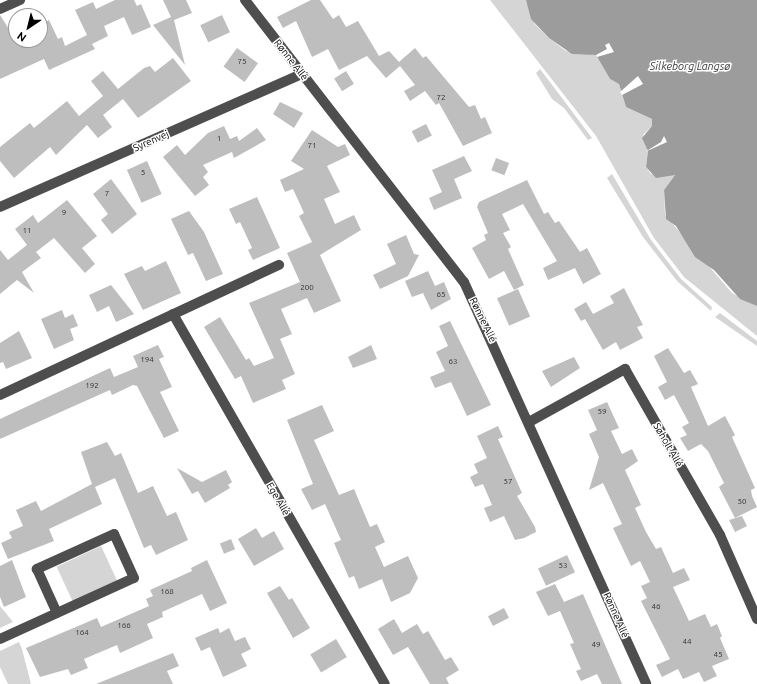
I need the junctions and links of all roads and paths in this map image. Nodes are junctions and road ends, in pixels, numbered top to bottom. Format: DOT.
graph roads {
  1 [pos="20,0"];
  2 [pos="245,0"];
  3 [pos="0,9"];
  4 [pos="302,74"];
  5 [pos="0,207"];
  6 [pos="279,265"];
  7 [pos="173,314"];
  8 [pos="0,395"];
  9 [pos="529,422"];
  10 [pos="57,613"];
  11 [pos="757,619"];
  12 [pos="0,639"];
  13 [pos="385,684"];
  14 [pos="646,684"];
  1 -- 3 [label="street"];
  2 -- 4 [label="street, Rønne Allé"];
  4 -- 5 [label="street, Syrenvej"];
  4 -- 9 [label="street, Rønne Allé"];
  6 -- 7 [label="street"];
  7 -- 8 [label="street"];
  7 -- 13 [label="street, Ege Allé"];
  9 -- 11 [label="street, Søholt Allé"];
  9 -- 14 [label="street, Rønne Allé"];
  10 -- 10 [label="street"];
  10 -- 12 [label="street"];
}
